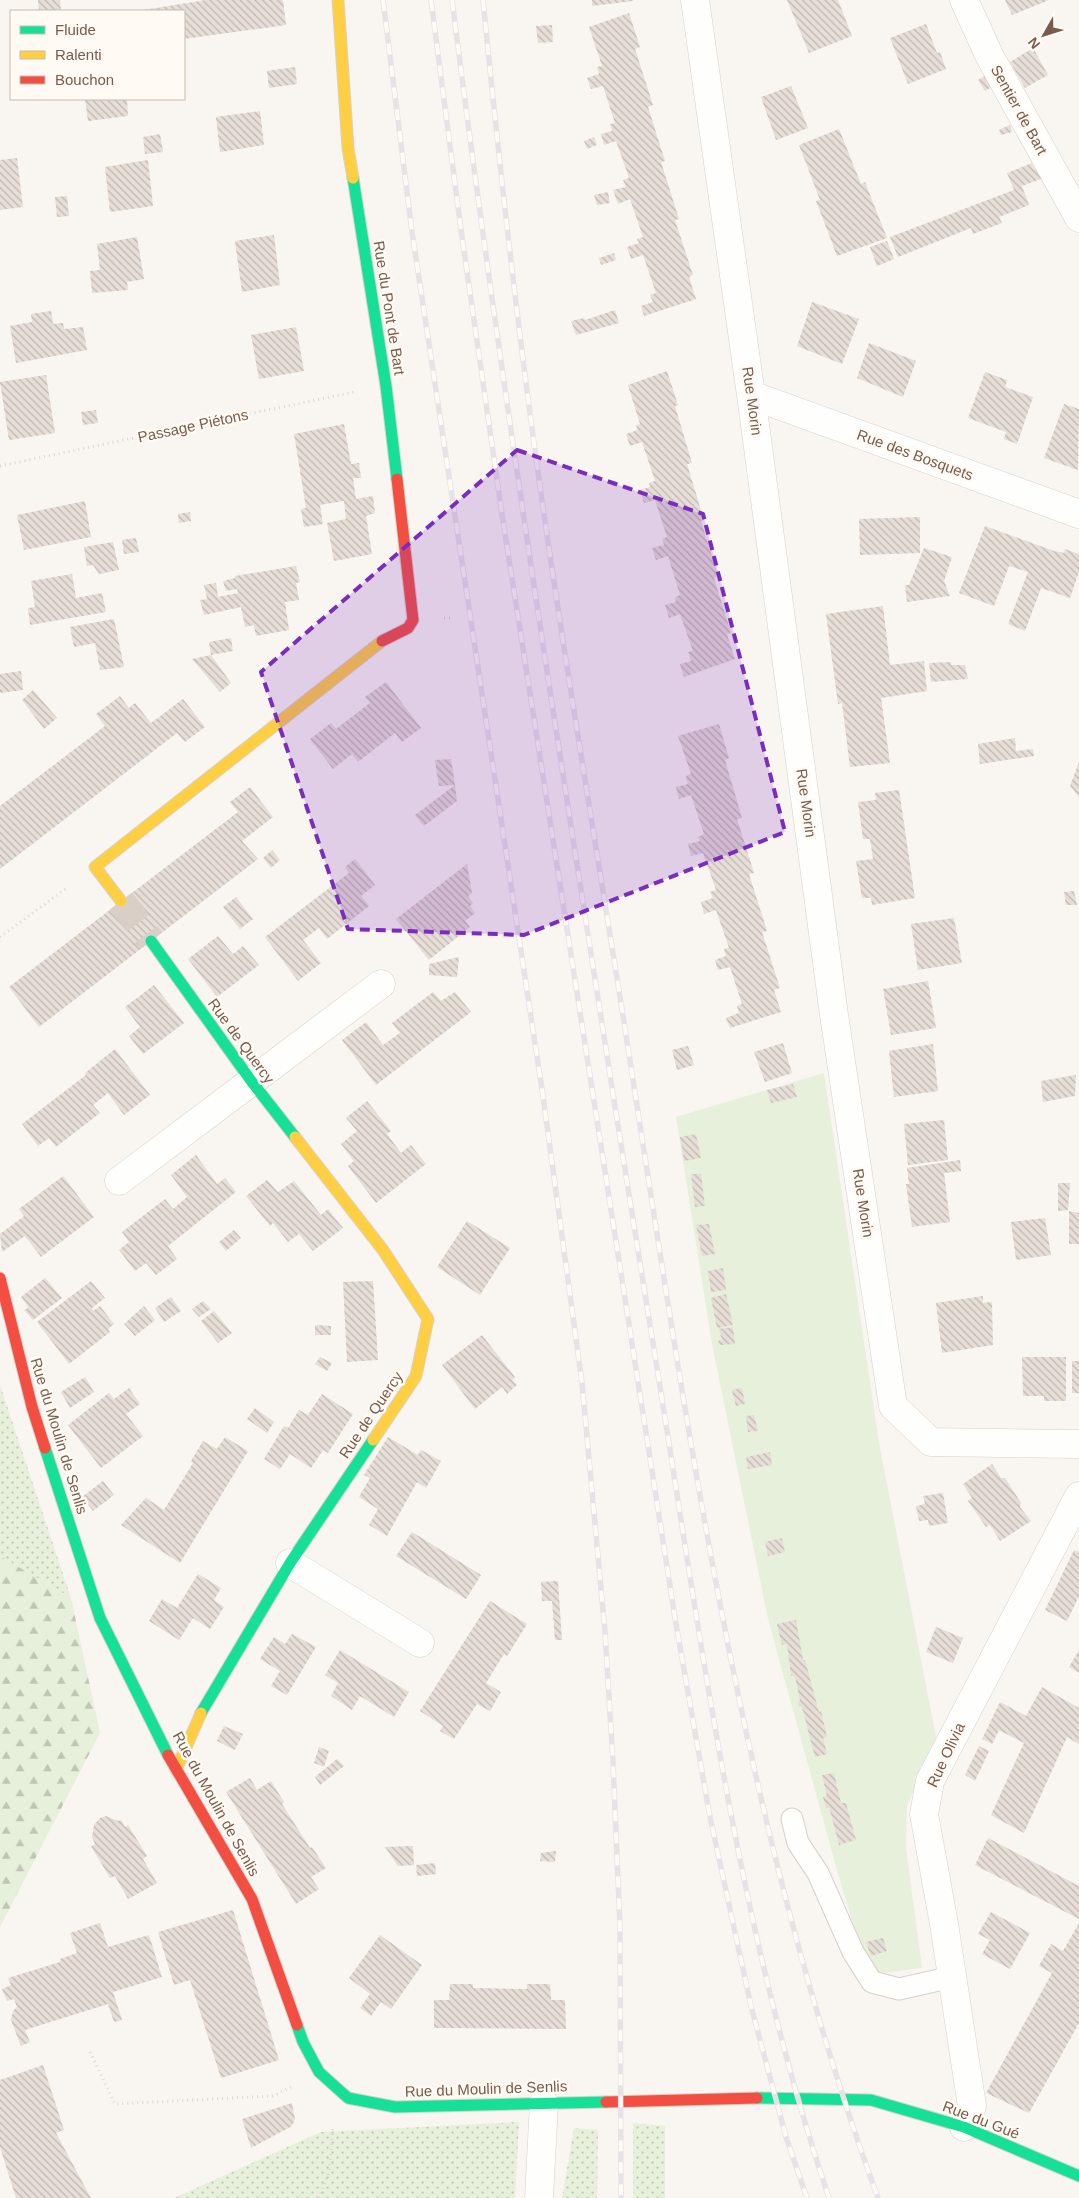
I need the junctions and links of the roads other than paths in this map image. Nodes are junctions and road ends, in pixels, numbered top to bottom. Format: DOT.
graph roads {
  1 [pos="338,0"];
  2 [pos="695,0"];
  3 [pos="964,0"];
  4 [pos="1079,218"];
  5 [pos="751,395"];
  6 [pos="1079,514"];
  7 [pos="121,901"];
  8 [pos="151,942"];
  9 [pos="381,984"];
  10 [pos="252,1082"];
  11 [pos="119,1181"];
  12 [pos="0,1278"];
  13 [pos="1079,1444"];
  14 [pos="1079,1496"];
  15 [pos="290,1563"];
  16 [pos="420,1643"];
  17 [pos="176,1770"];
  18 [pos="792,1819"];
  19 [pos="952,1977"];
  20 [pos="596,2102"];
  21 [pos="544,2103"];
  22 [pos="964,2127"];
  23 [pos="1079,2176"];
  24 [pos="538,2198"];
  1 -- 7 [label="street, Rue du Pont de Bart"];
  2 -- 5 [label="street, Rue Morin"];
  3 -- 4 [label="street, Sentier de Bart"];
  5 -- 6 [label="street, Rue des Bosquets"];
  5 -- 13 [label="street, Rue Morin"];
  8 -- 10 [label="street, Rue de Quercy"];
  9 -- 10 [label="street"];
  10 -- 11 [label="street"];
  10 -- 15 [label="street, Rue de Quercy"];
  12 -- 17 [label="street, Rue du Moulin de Senlis"];
  14 -- 19 [label="street, Rue Olivia"];
  15 -- 16 [label="street"];
  15 -- 17 [label="street, Rue de Quercy"];
  17 -- 21 [label="street, Rue du Moulin de Senlis"];
  18 -- 19 [label="lane"];
  19 -- 22 [label="street, Rue Olivia"];
  20 -- 21 [label="street, Rue du Moulin de Senlis"];
  20 -- 22 [label="street, Rue du Gué"];
  21 -- 24 [label="street"];
  22 -- 23 [label="street, Rue du Gué"];
}
